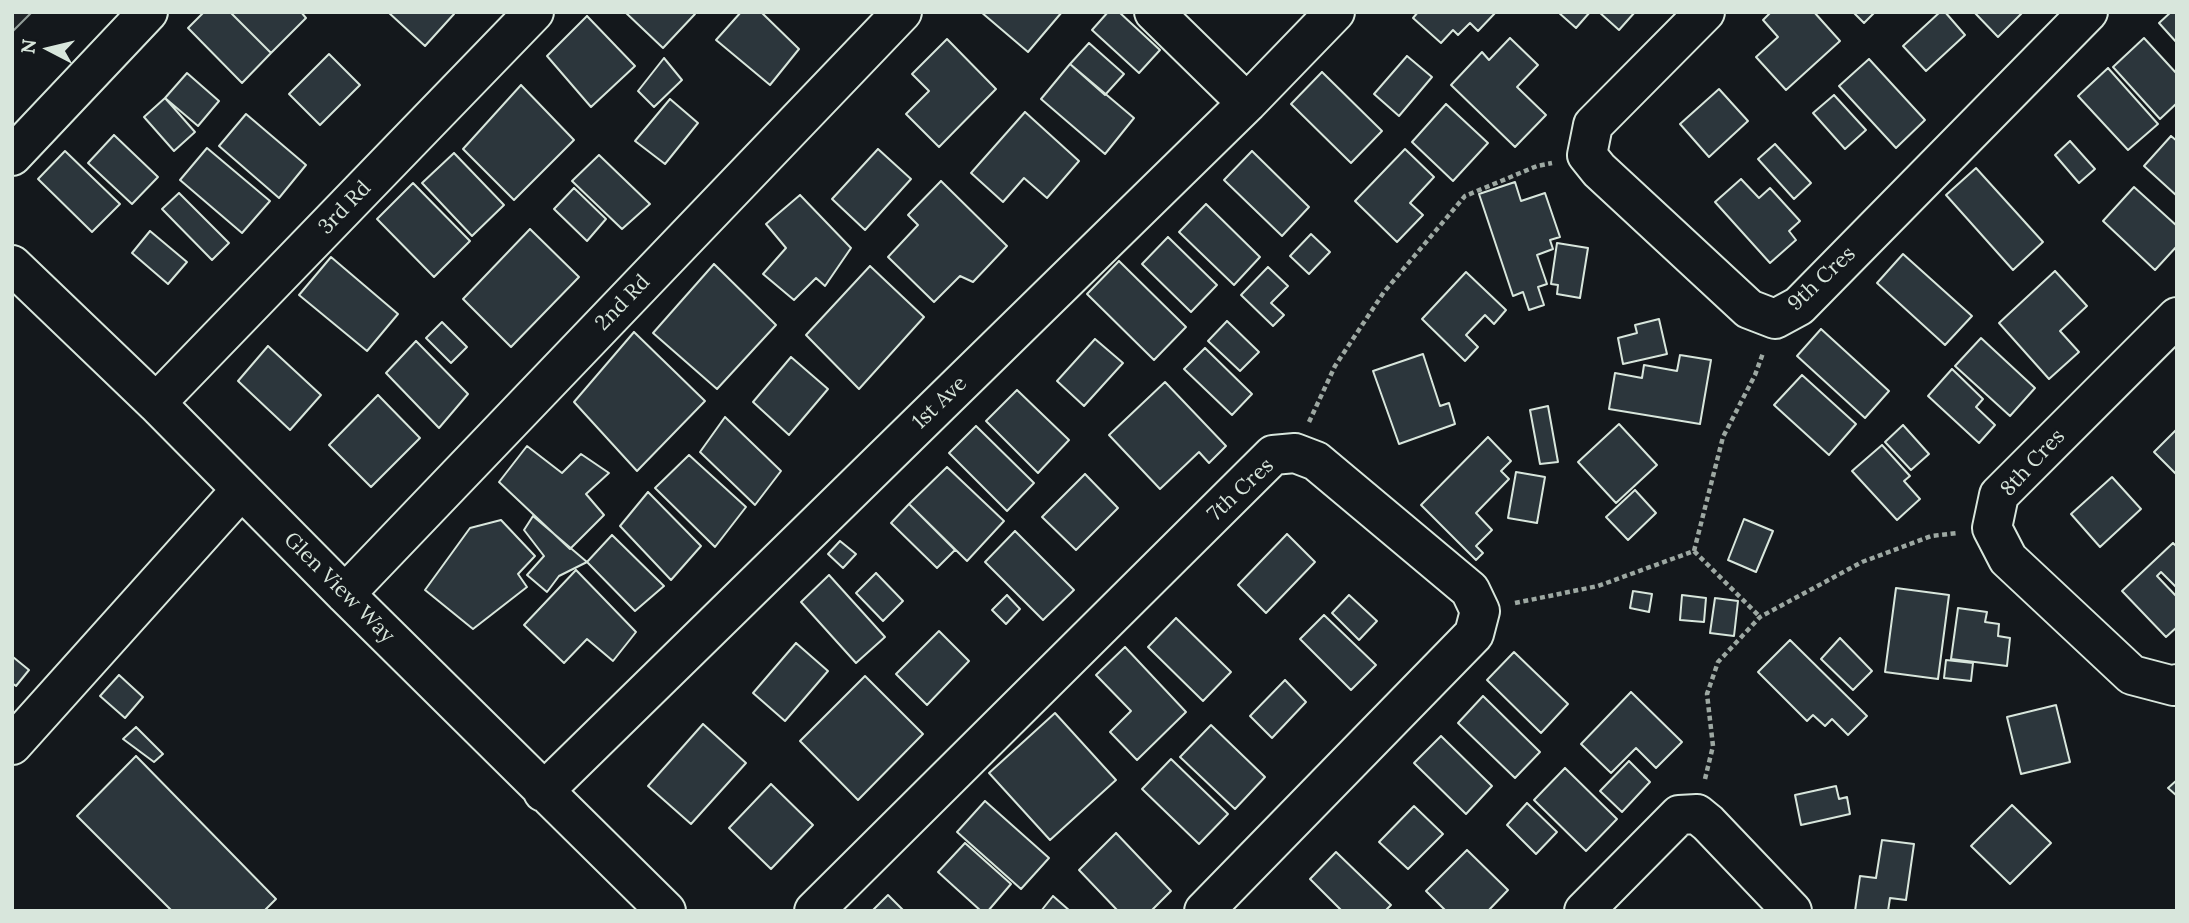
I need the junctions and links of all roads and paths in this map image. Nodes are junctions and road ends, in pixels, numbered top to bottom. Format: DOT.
graph roads {
  1 [pos="148,12"];
  2 [pos="534,12"];
  3 [pos="902,12"];
  4 [pos="1154,12"];
  5 [pos="1335,12"];
  6 [pos="1705,12"];
  7 [pos="2088,12"];
  8 [pos="1247,103"];
  9 [pos="1587,155"];
  10 [pos="12,156"];
  11 [pos="12,265"];
  12 [pos="2177,317"];
  13 [pos="1775,319"];
  14 [pos="156,404"];
  15 [pos="1295,453"];
  16 [pos="241,490"];
  17 [pos="1992,528"];
  18 [pos="1694,551"];
  19 [pos="345,594"];
  20 [pos="1480,611"];
  21 [pos="1760,617"];
  22 [pos="2177,684"];
  23 [pos="12,745"];
  24 [pos="543,792"];
  25 [pos="1697,814"];
  26 [pos="666,911"];
  27 [pos="814,911"];
  28 [pos="1204,911"];
  29 [pos="1584,911"];
  30 [pos="1792,911"];
  1 -- 10 [label="street"];
  2 -- 14 [label="street, 3rd Rd"];
  3 -- 19 [label="street, 2nd Rd"];
  4 -- 8 [label="street"];
  5 -- 8 [label="street, 1st Ave"];
  6 -- 9 [label="street"];
  7 -- 13 [label="street, 9th Cres"];
  8 -- 24 [label="street, 1st Ave"];
  9 -- 13 [label="street, 9th Cres"];
  9 -- 15 [label="path"];
  11 -- 14 [label="street, Glen View Way"];
  12 -- 17 [label="street, 8th Cres"];
  13 -- 18 [label="path"];
  14 -- 16 [label="street, Glen View Way"];
  15 -- 20 [label="street, 7th Cres"];
  15 -- 27 [label="street, 7th Cres"];
  16 -- 19 [label="street, Glen View Way"];
  16 -- 23 [label="street"];
  17 -- 21 [label="path"];
  17 -- 22 [label="street"];
  18 -- 20 [label="path"];
  18 -- 21 [label="path"];
  19 -- 24 [label="street, Glen View Way"];
  20 -- 28 [label="street"];
  21 -- 25 [label="path"];
  24 -- 26 [label="street, Glen View Way"];
  25 -- 29 [label="street"];
  25 -- 30 [label="street"];
}
